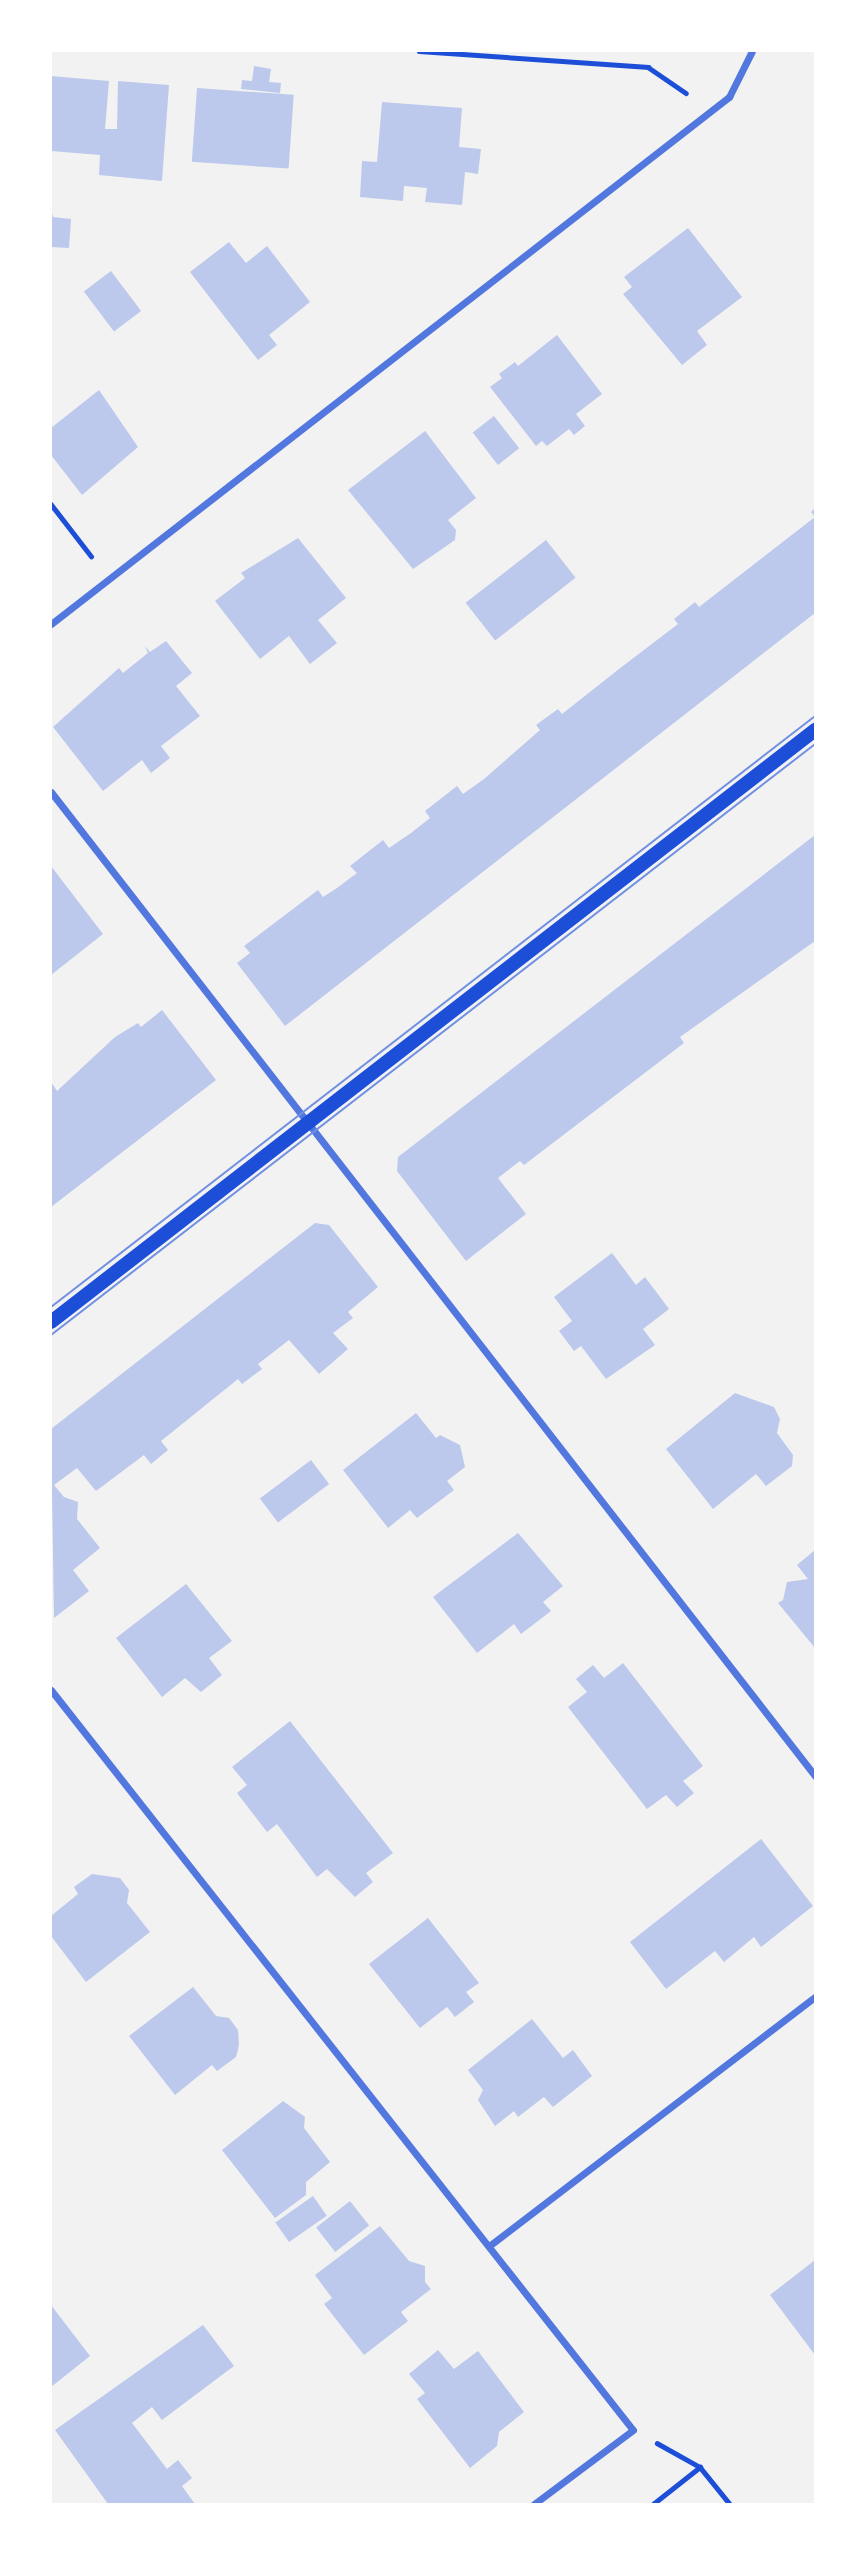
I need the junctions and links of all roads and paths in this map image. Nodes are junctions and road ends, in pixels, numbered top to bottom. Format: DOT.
graph roads {
  1 [pos="419,51"];
  2 [pos="752,51"];
  3 [pos="729,97"];
  4 [pos="51,504"];
  5 [pos="108,578"];
  6 [pos="51,624"];
  7 [pos="815,730"];
  8 [pos="51,792"];
  9 [pos="305,1124"];
  10 [pos="51,1322"];
  11 [pos="51,1690"];
  12 [pos="815,1776"];
  13 [pos="815,1997"];
  14 [pos="489,2246"];
  15 [pos="633,2430"];
  16 [pos="700,2468"];
  17 [pos="534,2504"];
  18 [pos="653,2504"];
  19 [pos="730,2504"];
  1 -- 3 [label="path"];
  2 -- 3 [label="street"];
  3 -- 5 [label="street"];
  4 -- 5 [label="path"];
  5 -- 6 [label="street"];
  7 -- 9 [label="main road"];
  8 -- 9 [label="street"];
  9 -- 10 [label="main road"];
  9 -- 12 [label="street"];
  11 -- 14 [label="street"];
  13 -- 14 [label="street"];
  14 -- 15 [label="street"];
  15 -- 16 [label="path"];
  15 -- 17 [label="street"];
  16 -- 18 [label="path"];
  16 -- 19 [label="path"];
}
